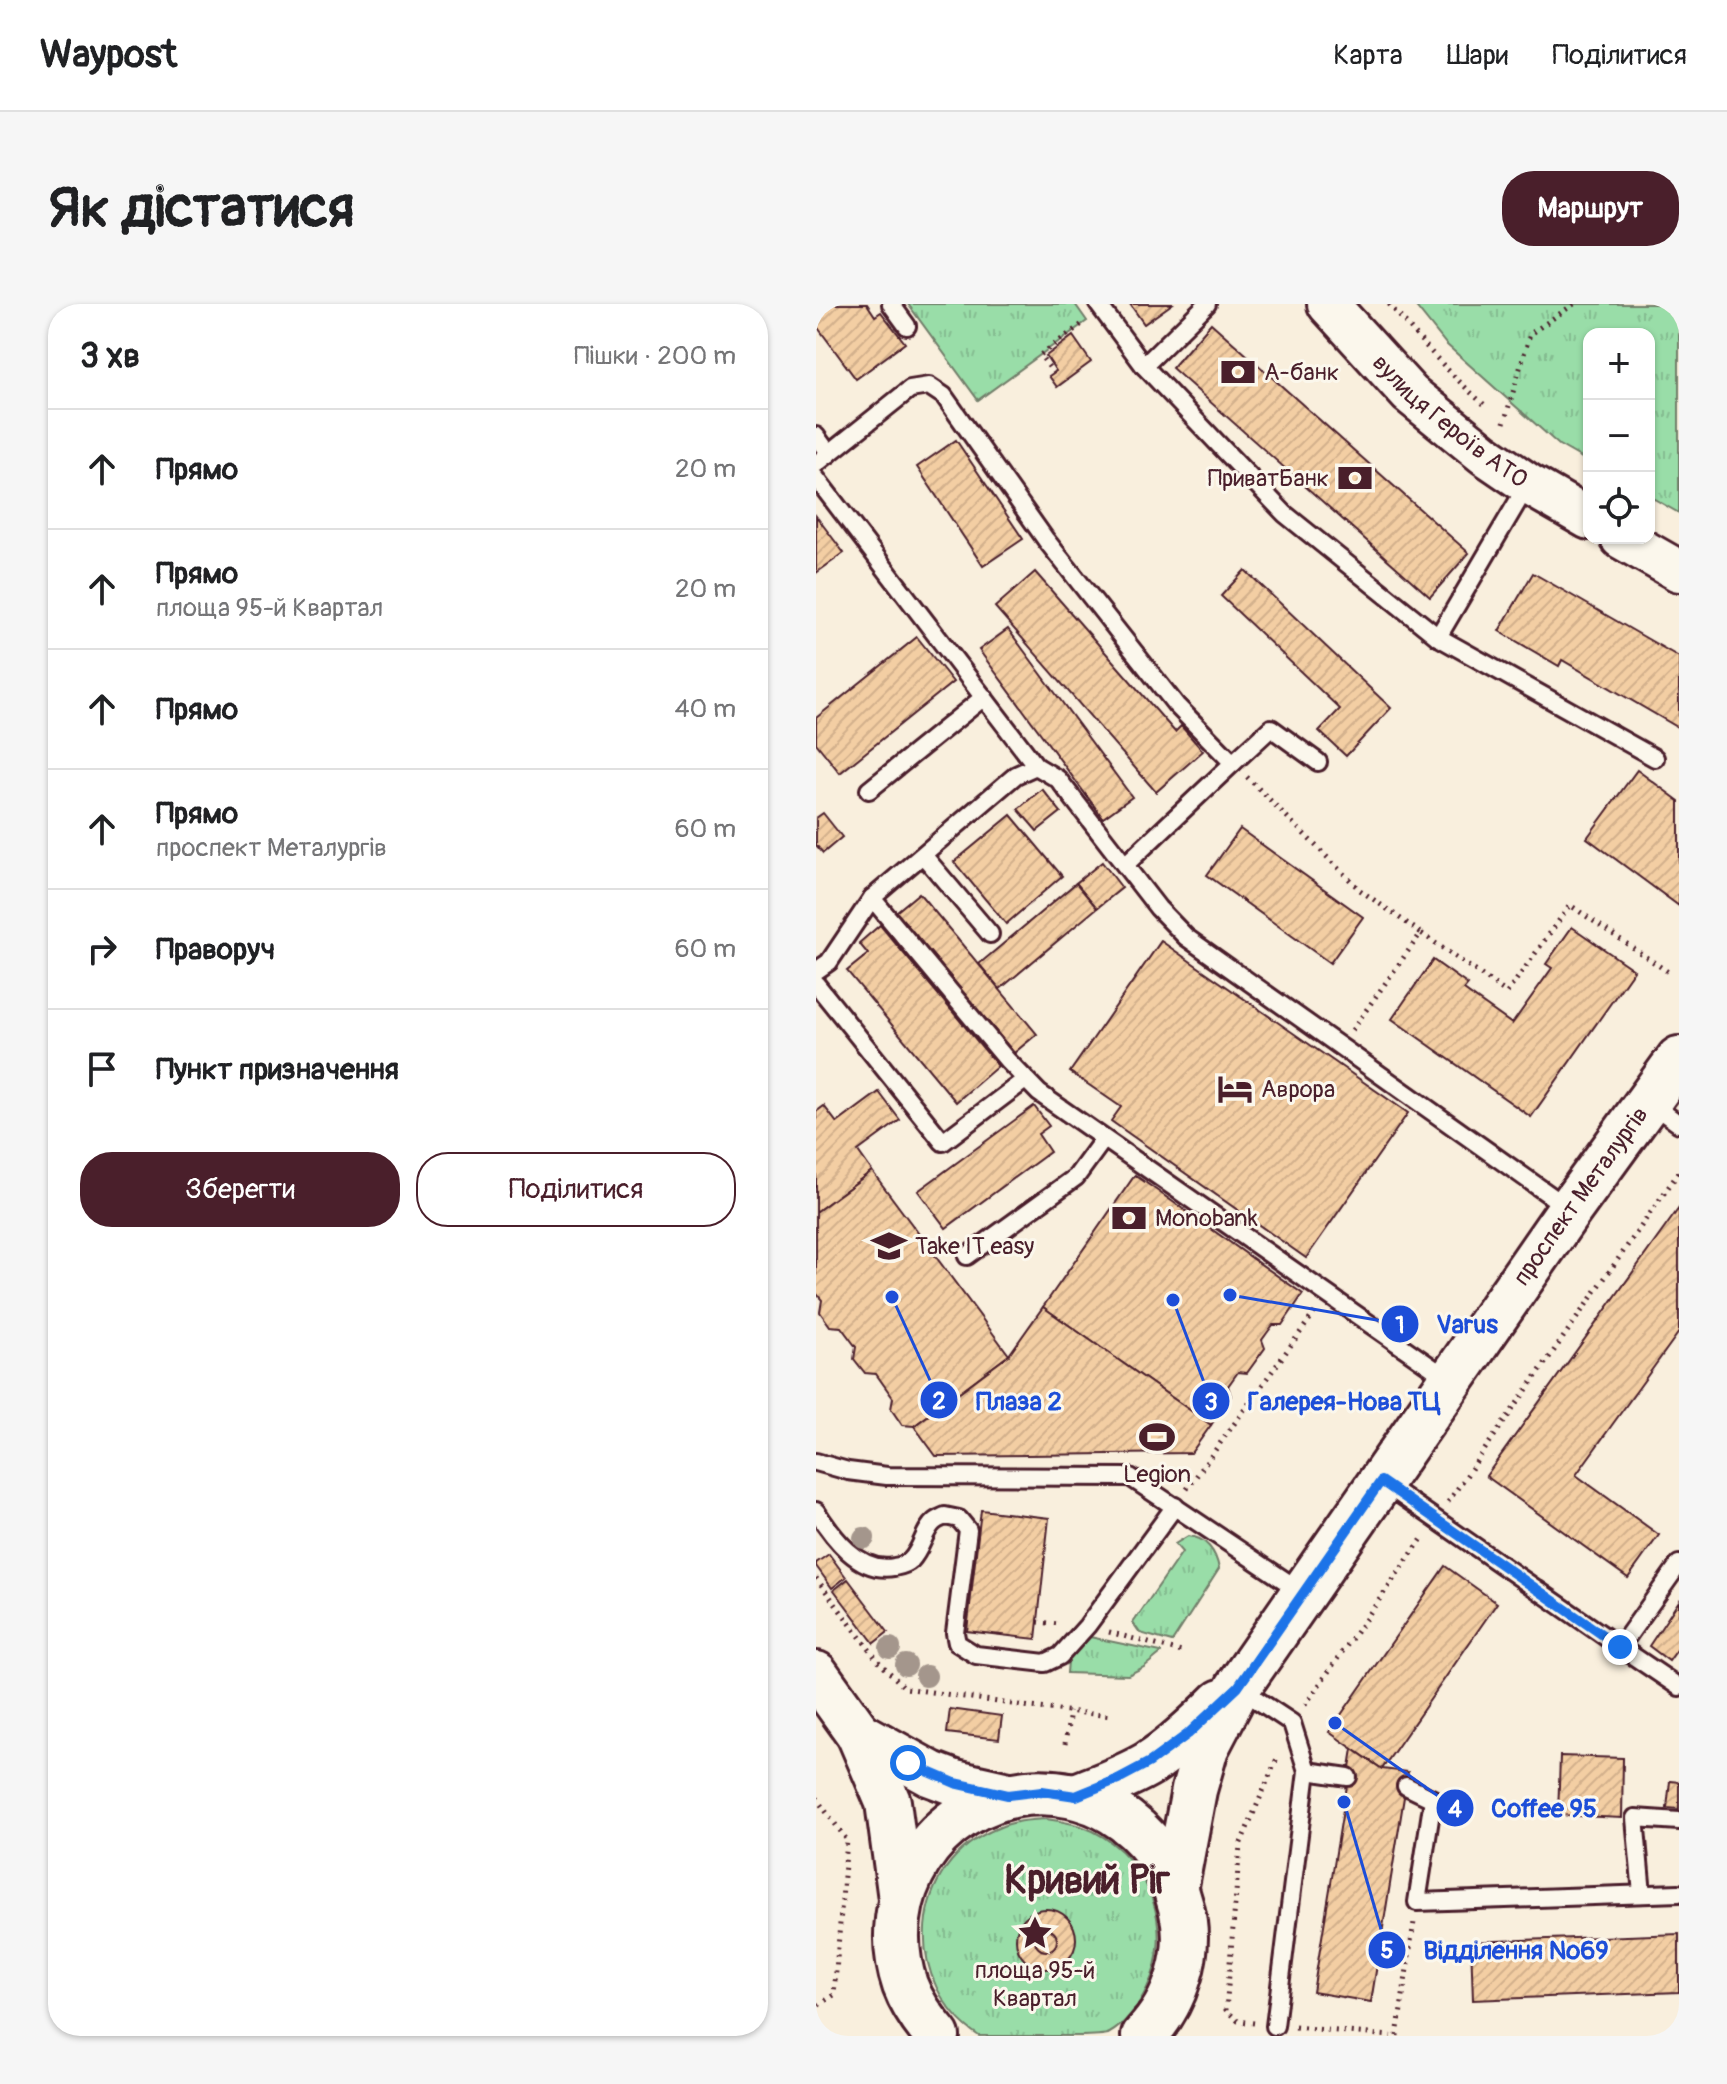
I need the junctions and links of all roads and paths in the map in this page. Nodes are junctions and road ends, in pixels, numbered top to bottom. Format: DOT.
graph roads {
  1 [pos="891,304"];
  2 [pos="1207,304"];
  3 [pos="1328,304"];
  4 [pos="1389,304"];
  5 [pos="1574,304"];
  6 [pos="1100,307"];
  7 [pos="907,326"];
  8 [pos="1144,366"];
  9 [pos="1049,367"];
  10 [pos="1504,423"];
  11 [pos="1515,431"];
  12 [pos="816,436"];
  13 [pos="822,459"];
  14 [pos="816,478"];
  15 [pos="1528,484"];
  16 [pos="1583,516"];
  17 [pos="1632,544"];
  18 [pos="1679,571"];
  19 [pos="1438,637"];
  20 [pos="984,697"];
  21 [pos="1655,758"];
  22 [pos="1318,762"];
  23 [pos="1233,763"];
  24 [pos="1036,766"];
  25 [pos="869,790"];
  26 [pos="923,855"];
  27 [pos="1125,865"];
  28 [pos="872,898"];
  29 [pos="1421,933"];
  30 [pos="990,934"];
  31 [pos="816,971"];
  32 [pos="1671,974"];
  33 [pos="816,984"];
  34 [pos="1340,1048"];
  35 [pos="1679,1059"];
  36 [pos="1025,1080"];
  37 [pos="1664,1113"];
  38 [pos="1103,1140"];
  39 [pos="1570,1209"];
  40 [pos="967,1256"];
  41 [pos="1330,1296"];
  42 [pos="1451,1381"];
  43 [pos="816,1462"];
  44 [pos="1381,1481"];
  45 [pos="1175,1506"];
  46 [pos="816,1511"];
  47 [pos="1679,1564"];
  48 [pos="816,1578"];
  49 [pos="1304,1593"];
  50 [pos="1620,1647"];
  51 [pos="816,1674"];
  52 [pos="1238,1687"];
  53 [pos="1679,1687"];
  54 [pos="1070,1712"];
  55 [pos="1111,1716"];
  56 [pos="859,1734"];
  57 [pos="1065,1744"];
  58 [pos="1307,1771"];
  59 [pos="1348,1777"];
  60 [pos="1406,1786"];
  61 [pos="1008,1795"];
  62 [pos="1076,1796"];
  63 [pos="816,1798"];
  64 [pos="1679,1821"];
  65 [pos="1240,1845"];
  66 [pos="1176,1885"];
  67 [pos="1679,1893"];
  68 [pos="1642,1894"];
  69 [pos="901,1899"];
  70 [pos="1417,1902"];
  71 [pos="906,1988"];
  72 [pos="816,2007"];
  73 [pos="1275,2026"];
  74 [pos="1164,2028"];
  75 [pos="901,2036"];
  76 [pos="937,2036"];
  77 [pos="1394,2036"];
  1 -- 7 [label="lane"];
  2 -- 8 [label="lane"];
  3 -- 15 [label="street, вулиця Героїв АТО"];
  4 -- 10 [label="path"];
  5 -- 10 [label="path"];
  6 -- 8 [label="lane"];
  6 -- 9 [label="path"];
  8 -- 19 [label="lane"];
  10 -- 11 [label="path"];
  12 -- 13 [label="lane"];
  13 -- 23 [label="lane"];
  14 -- 20 [label="lane"];
  15 -- 16 [label="street, вулиця Героїв АТО"];
  15 -- 19 [label="lane"];
  17 -- 18 [label="street"];
  19 -- 21 [label="lane"];
  20 -- 24 [label="lane"];
  20 -- 25 [label="lane"];
  22 -- 23 [label="lane"];
  23 -- 27 [label="lane"];
  23 -- 29 [label="path"];
  24 -- 26 [label="lane"];
  24 -- 27 [label="lane"];
  26 -- 28 [label="lane"];
  26 -- 30 [label="lane"];
  27 -- 34 [label="lane"];
  28 -- 31 [label="lane"];
  28 -- 36 [label="lane"];
  29 -- 32 [label="path"];
  29 -- 34 [label="path"];
  33 -- 36 [label="lane"];
  34 -- 39 [label="lane"];
  35 -- 37 [label="main road, проспект Металургів"];
  36 -- 38 [label="lane"];
  37 -- 39 [label="main road, проспект Металургів"];
  38 -- 40 [label="lane"];
  38 -- 41 [label="lane"];
  39 -- 42 [label="main road, проспект Металургів"];
  41 -- 42 [label="lane"];
  41 -- 45 [label="path"];
  42 -- 44 [label="main road, проспект Металургів"];
  43 -- 45 [label="lane"];
  44 -- 49 [label="main road, проспект Металургів"];
  44 -- 50 [label="lane"];
  45 -- 46 [label="lane"];
  45 -- 49 [label="lane"];
  47 -- 50 [label="lane"];
  48 -- 54 [label="path"];
  49 -- 52 [label="main road, проспект Металургів"];
  50 -- 53 [label="lane"];
  51 -- 56 [label="main road"];
  52 -- 58 [label="lane"];
  52 -- 62 [label="main road"];
  52 -- 66 [label="main road"];
  54 -- 55 [label="path"];
  54 -- 57 [label="path"];
  56 -- 61 [label="main road"];
  56 -- 69 [label="main road"];
  58 -- 59 [label="lane"];
  58 -- 73 [label="lane"];
  60 -- 70 [label="lane"];
  61 -- 62 [label="main road"];
  61 -- 69 [label="main road"];
  62 -- 66 [label="main road"];
  63 -- 72 [label="path"];
  64 -- 68 [label="lane"];
  65 -- 73 [label="path"];
  66 -- 74 [label="main road"];
  67 -- 68 [label="lane"];
  68 -- 70 [label="lane"];
  69 -- 71 [label="main road"];
  70 -- 77 [label="path"];
  71 -- 75 [label="main road"];
  71 -- 76 [label="main road"];
  73 -- 77 [label="path"];
}
